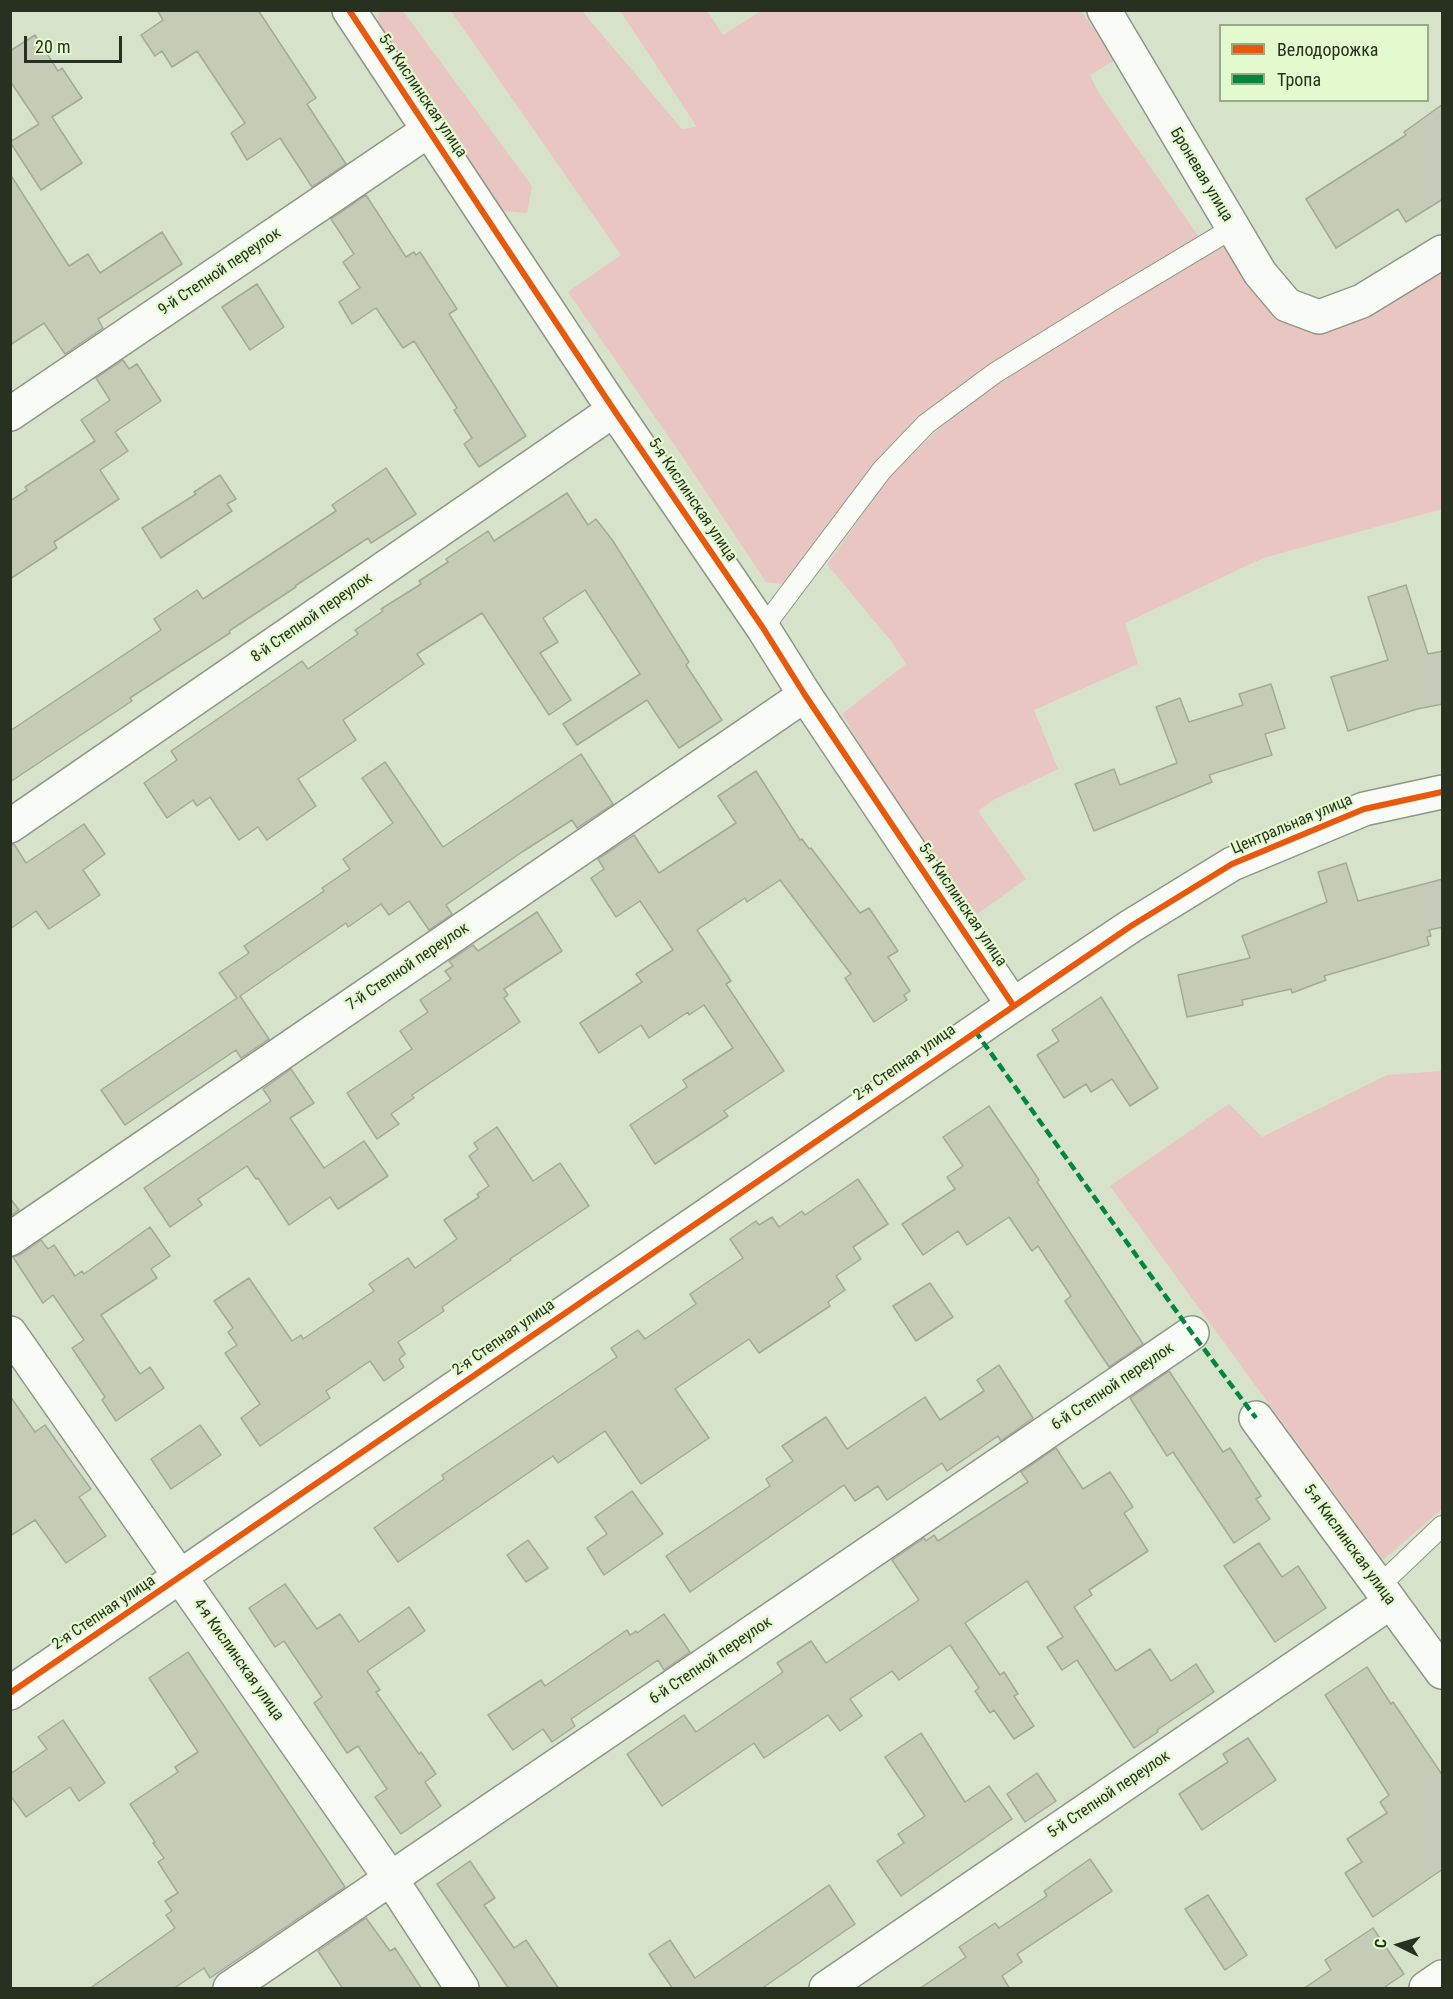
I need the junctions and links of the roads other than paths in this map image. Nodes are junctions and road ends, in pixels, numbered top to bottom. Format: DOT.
graph roads {
  1 [pos="349,10"];
  2 [pos="1104,10"];
  3 [pos="429,130"];
  4 [pos="1233,228"];
  5 [pos="1443,252"];
  6 [pos="614,410"];
  7 [pos="10,414"];
  8 [pos="763,628"];
  9 [pos="805,695"];
  10 [pos="1443,792"];
  11 [pos="10,826"];
  12 [pos="1013,1005"];
  13 [pos="10,1239"];
  14 [pos="1192,1332"];
  15 [pos="10,1333"];
  16 [pos="1256,1418"];
  17 [pos="1443,1526"];
  18 [pos="181,1578"];
  19 [pos="1385,1594"];
  20 [pos="1443,1672"];
  21 [pos="10,1693"];
  22 [pos="391,1879"];
  23 [pos="1443,1977"];
  24 [pos="231,1989"];
  25 [pos="462,1989"];
  26 [pos="826,1989"];
  27 [pos="1426,1989"];
  1 -- 3 [label="street, 5-я Кислинская улица"];
  2 -- 4 [label="street, Броневая улица"];
  3 -- 6 [label="street, 5-я Кислинская улица"];
  3 -- 7 [label="street, 9-й Степной переулок"];
  4 -- 5 [label="street, Броневая улица"];
  4 -- 8 [label="lane"];
  6 -- 8 [label="street, 5-я Кислинская улица"];
  6 -- 11 [label="street, 8-й Степной переулок"];
  8 -- 9 [label="street, 5-я Кислинская улица"];
  9 -- 12 [label="street, 5-я Кислинская улица"];
  9 -- 13 [label="street, 7-й Степной переулок"];
  10 -- 12 [label="street, Центральная улица"];
  12 -- 18 [label="street, 2-я Степная улица"];
  14 -- 22 [label="street, 6-й Степной переулок"];
  15 -- 18 [label="street, 4-я Кислинская улица"];
  16 -- 19 [label="street, 5-я Кислинская улица"];
  17 -- 19 [label="lane"];
  18 -- 21 [label="street, 2-я Степная улица"];
  18 -- 22 [label="street, 4-я Кислинская улица"];
  19 -- 20 [label="street, 5-я Кислинская улица"];
  19 -- 26 [label="street, 5-й Степной переулок"];
  22 -- 24 [label="street, 6-й Степной переулок"];
  22 -- 25 [label="street, 4-я Кислинская улица"];
  23 -- 27 [label="street"];
}
